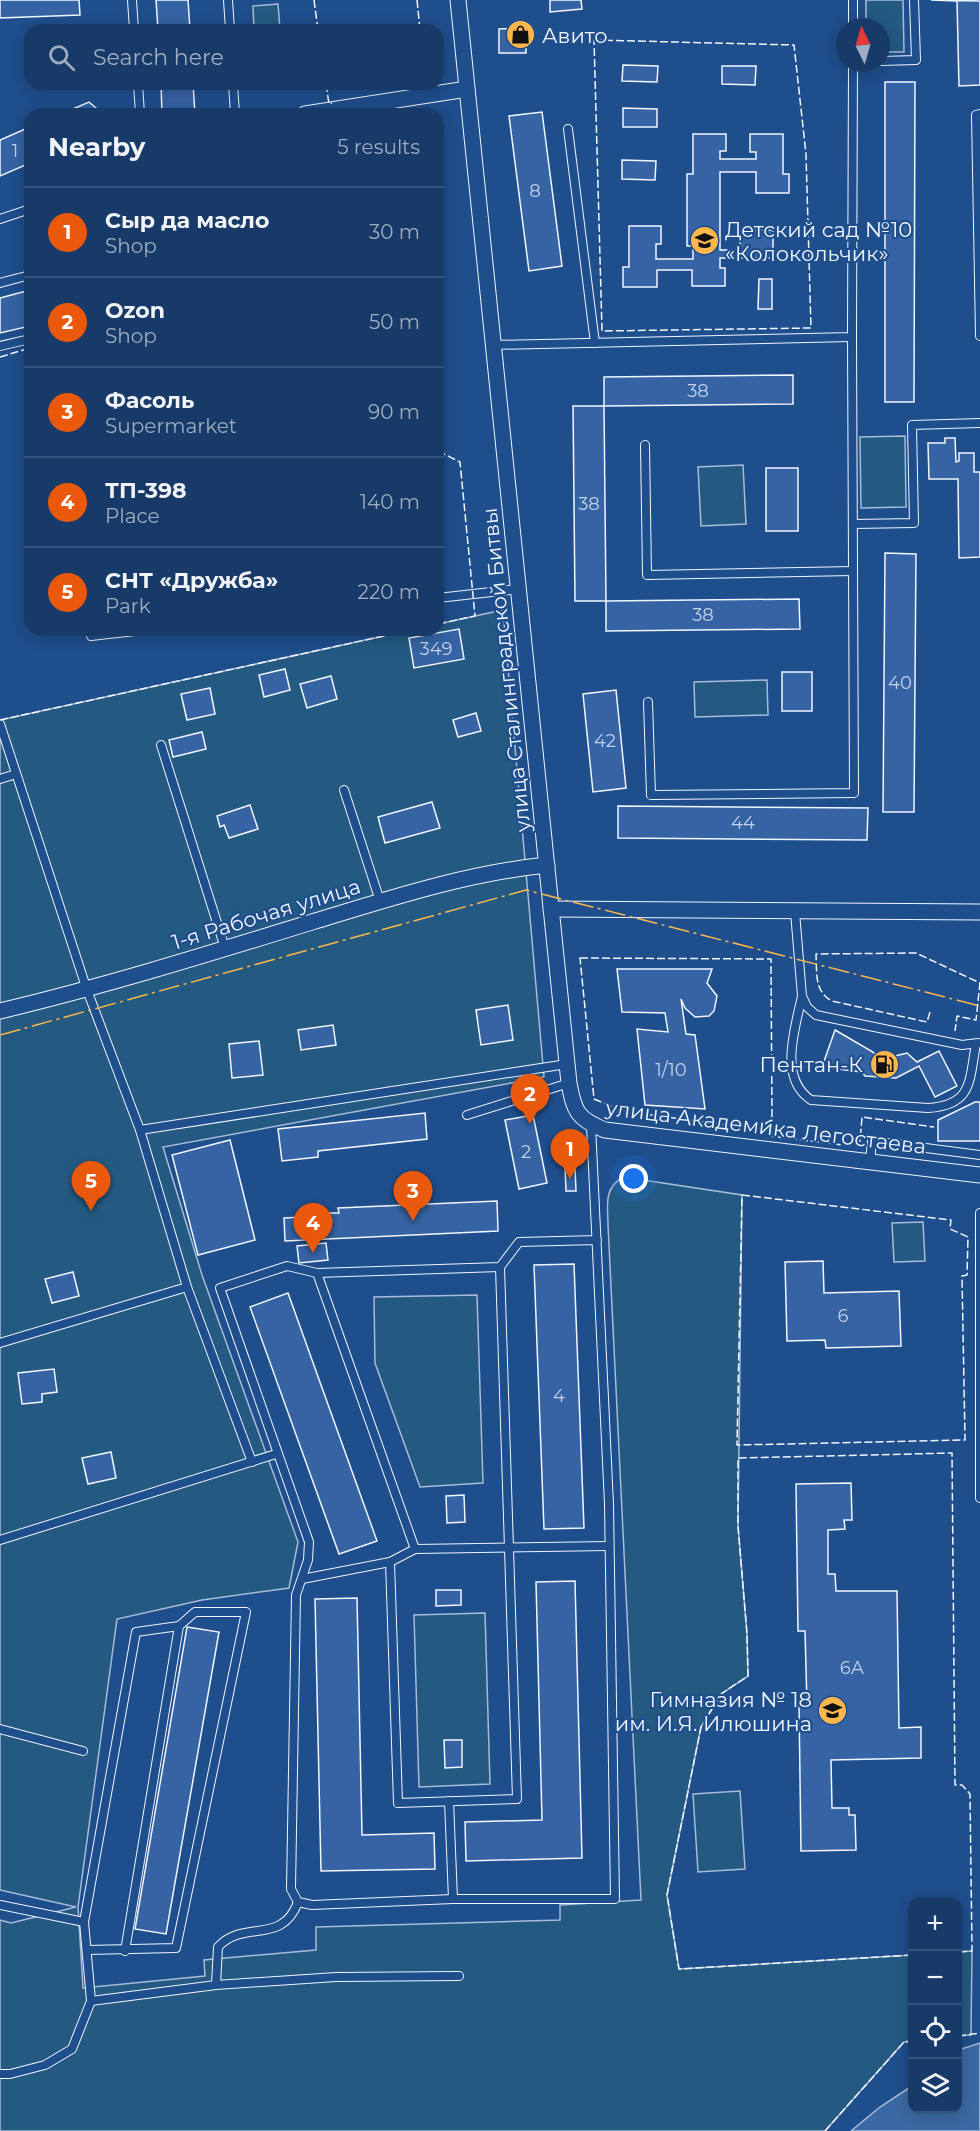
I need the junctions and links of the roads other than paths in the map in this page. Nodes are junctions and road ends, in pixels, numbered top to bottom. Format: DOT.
graph roads {
  1 [pos="132,0"];
  2 [pos="228,0"];
  3 [pos="458,0"];
  4 [pos="853,0"];
  5 [pos="914,0"];
  6 [pos="854,18"];
  7 [pos="134,24"];
  8 [pos="230,24"];
  9 [pos="890,61"];
  10 [pos="853,72"];
  11 [pos="467,89"];
  12 [pos="138,90"];
  13 [pos="233,90"];
  14 [pos="140,108"];
  15 [pos="235,108"];
  16 [pos="344,108"];
  17 [pos="980,114"];
  18 [pos="568,129"];
  19 [pos="24,211"];
  20 [pos="0,219"];
  21 [pos="24,276"];
  22 [pos="0,282"];
  23 [pos="852,336"];
  24 [pos="980,336"];
  25 [pos="24,340"];
  26 [pos="595,343"];
  27 [pos="494,345"];
  28 [pos="0,346"];
  29 [pos="980,423"];
  30 [pos="645,445"];
  31 [pos="853,524"];
  32 [pos="853,571"];
  33 [pos="518,589"];
  34 [pos="444,597"];
  35 [pos="648,702"];
  36 [pos="0,724"];
  37 [pos="161,745"];
  38 [pos="16,774"];
  39 [pos="0,779"];
  40 [pos="344,790"];
  41 [pos="547,865"];
  42 [pos="380,901"];
  43 [pos="551,909"];
  44 [pos="795,912"];
  45 [pos="980,912"];
  46 [pos="225,948"];
  47 [pos="87,990"];
  48 [pos="802,996"];
  49 [pos="0,1011"];
  50 [pos="978,1043"];
  51 [pos="567,1064"];
  52 [pos="569,1083"];
  53 [pos="467,1115"];
  54 [pos="591,1125"];
  55 [pos="140,1130"];
  56 [pos="980,1155"];
  57 [pos="870,1162"];
  58 [pos="980,1175"];
  59 [pos="980,1213"];
  60 [pos="980,1225"];
  61 [pos="597,1240"];
  62 [pos="500,1267"];
  63 [pos="317,1273"];
  64 [pos="187,1287"];
  65 [pos="0,1342"];
  66 [pos="276,1454"];
  67 [pos="252,1462"];
  68 [pos="980,1498"];
  69 [pos="0,1540"];
  70 [pos="609,1546"];
  71 [pos="509,1548"];
  72 [pos="415,1549"];
  73 [pos="390,1562"];
  74 [pos="302,1579"];
  75 [pos="179,1626"];
  76 [pos="0,1729"];
  77 [pos="83,1751"];
  78 [pos="449,1801"];
  79 [pos="453,1899"];
  80 [pos="298,1902"];
  81 [pos="0,1905"];
  82 [pos="84,1922"];
  83 [pos="87,1950"];
  84 [pos="125,1951"];
  85 [pos="459,1976"];
  86 [pos="216,1985"];
  87 [pos="91,2001"];
  88 [pos="0,2074"];
  1 -- 7 [label="lane"];
  2 -- 8 [label="lane"];
  3 -- 11 [label="street, улица Сталинградской Битвы"];
  4 -- 6 [label="lane"];
  5 -- 9 [label="lane"];
  10 -- 23 [label="lane"];
  11 -- 16 [label="street"];
  11 -- 27 [label="street, улица Сталинградской Битвы"];
  12 -- 14 [label="lane"];
  13 -- 15 [label="lane"];
  17 -- 24 [label="lane"];
  18 -- 26 [label="lane"];
  19 -- 20 [label="lane"];
  21 -- 22 [label="lane"];
  23 -- 26 [label="lane"];
  23 -- 31 [label="lane"];
  25 -- 28 [label="lane"];
  26 -- 27 [label="lane"];
  27 -- 33 [label="street, улица Сталинградской Битвы"];
  29 -- 31 [label="lane"];
  30 -- 32 [label="lane"];
  31 -- 32 [label="lane"];
  32 -- 35 [label="lane"];
  33 -- 34 [label="lane"];
  33 -- 41 [label="street, улица Сталинградской Битвы"];
  36 -- 38 [label="lane"];
  37 -- 46 [label="lane"];
  38 -- 39 [label="lane"];
  38 -- 47 [label="lane"];
  40 -- 42 [label="lane"];
  41 -- 42 [label="street, 1-я Рабочая улица"];
  41 -- 43 [label="street, улица Сталинградской Битвы"];
  42 -- 46 [label="street, 1-я Рабочая улица"];
  43 -- 44 [label="street"];
  43 -- 51 [label="street, улица Академика Легостаева"];
  44 -- 45 [label="street"];
  44 -- 48 [label="lane"];
  46 -- 47 [label="street, 1-я Рабочая улица"];
  47 -- 49 [label="street, 1-я Рабочая улица"];
  47 -- 55 [label="lane"];
  48 -- 50 [label="lane"];
  48 -- 50 [label="lane"];
  51 -- 52 [label="street, улица Академика Легостаева"];
  51 -- 55 [label="lane"];
  52 -- 53 [label="lane"];
  52 -- 54 [label="street, улица Академика Легостаева"];
  54 -- 57 [label="street, улица Академика Легостаева"];
  54 -- 61 [label="lane"];
  55 -- 64 [label="lane"];
  56 -- 57 [label="lane"];
  57 -- 58 [label="street, улица Академика Легостаева"];
  59 -- 60 [label="lane"];
  60 -- 68 [label="lane"];
  61 -- 62 [label="lane"];
  61 -- 70 [label="lane"];
  62 -- 63 [label="lane"];
  62 -- 71 [label="lane"];
  63 -- 66 [label="lane"];
  63 -- 72 [label="lane"];
  64 -- 65 [label="lane"];
  64 -- 67 [label="lane"];
  66 -- 67 [label="lane"];
  66 -- 74 [label="lane"];
  67 -- 69 [label="lane"];
  70 -- 71 [label="lane"];
  70 -- 79 [label="lane"];
  71 -- 72 [label="lane"];
  71 -- 78 [label="lane"];
  72 -- 73 [label="lane"];
  73 -- 74 [label="lane"];
  73 -- 78 [label="lane"];
  74 -- 80 [label="lane"];
  75 -- 82 [label="lane"];
  75 -- 84 [label="lane"];
  75 -- 84 [label="lane"];
  76 -- 77 [label="lane"];
  78 -- 79 [label="lane"];
  79 -- 80 [label="lane"];
  80 -- 86 [label="lane"];
  81 -- 82 [label="lane"];
  82 -- 83 [label="lane"];
  83 -- 84 [label="lane"];
  83 -- 87 [label="lane"];
  85 -- 86 [label="lane"];
  86 -- 87 [label="lane"];
  87 -- 88 [label="lane"];
}
